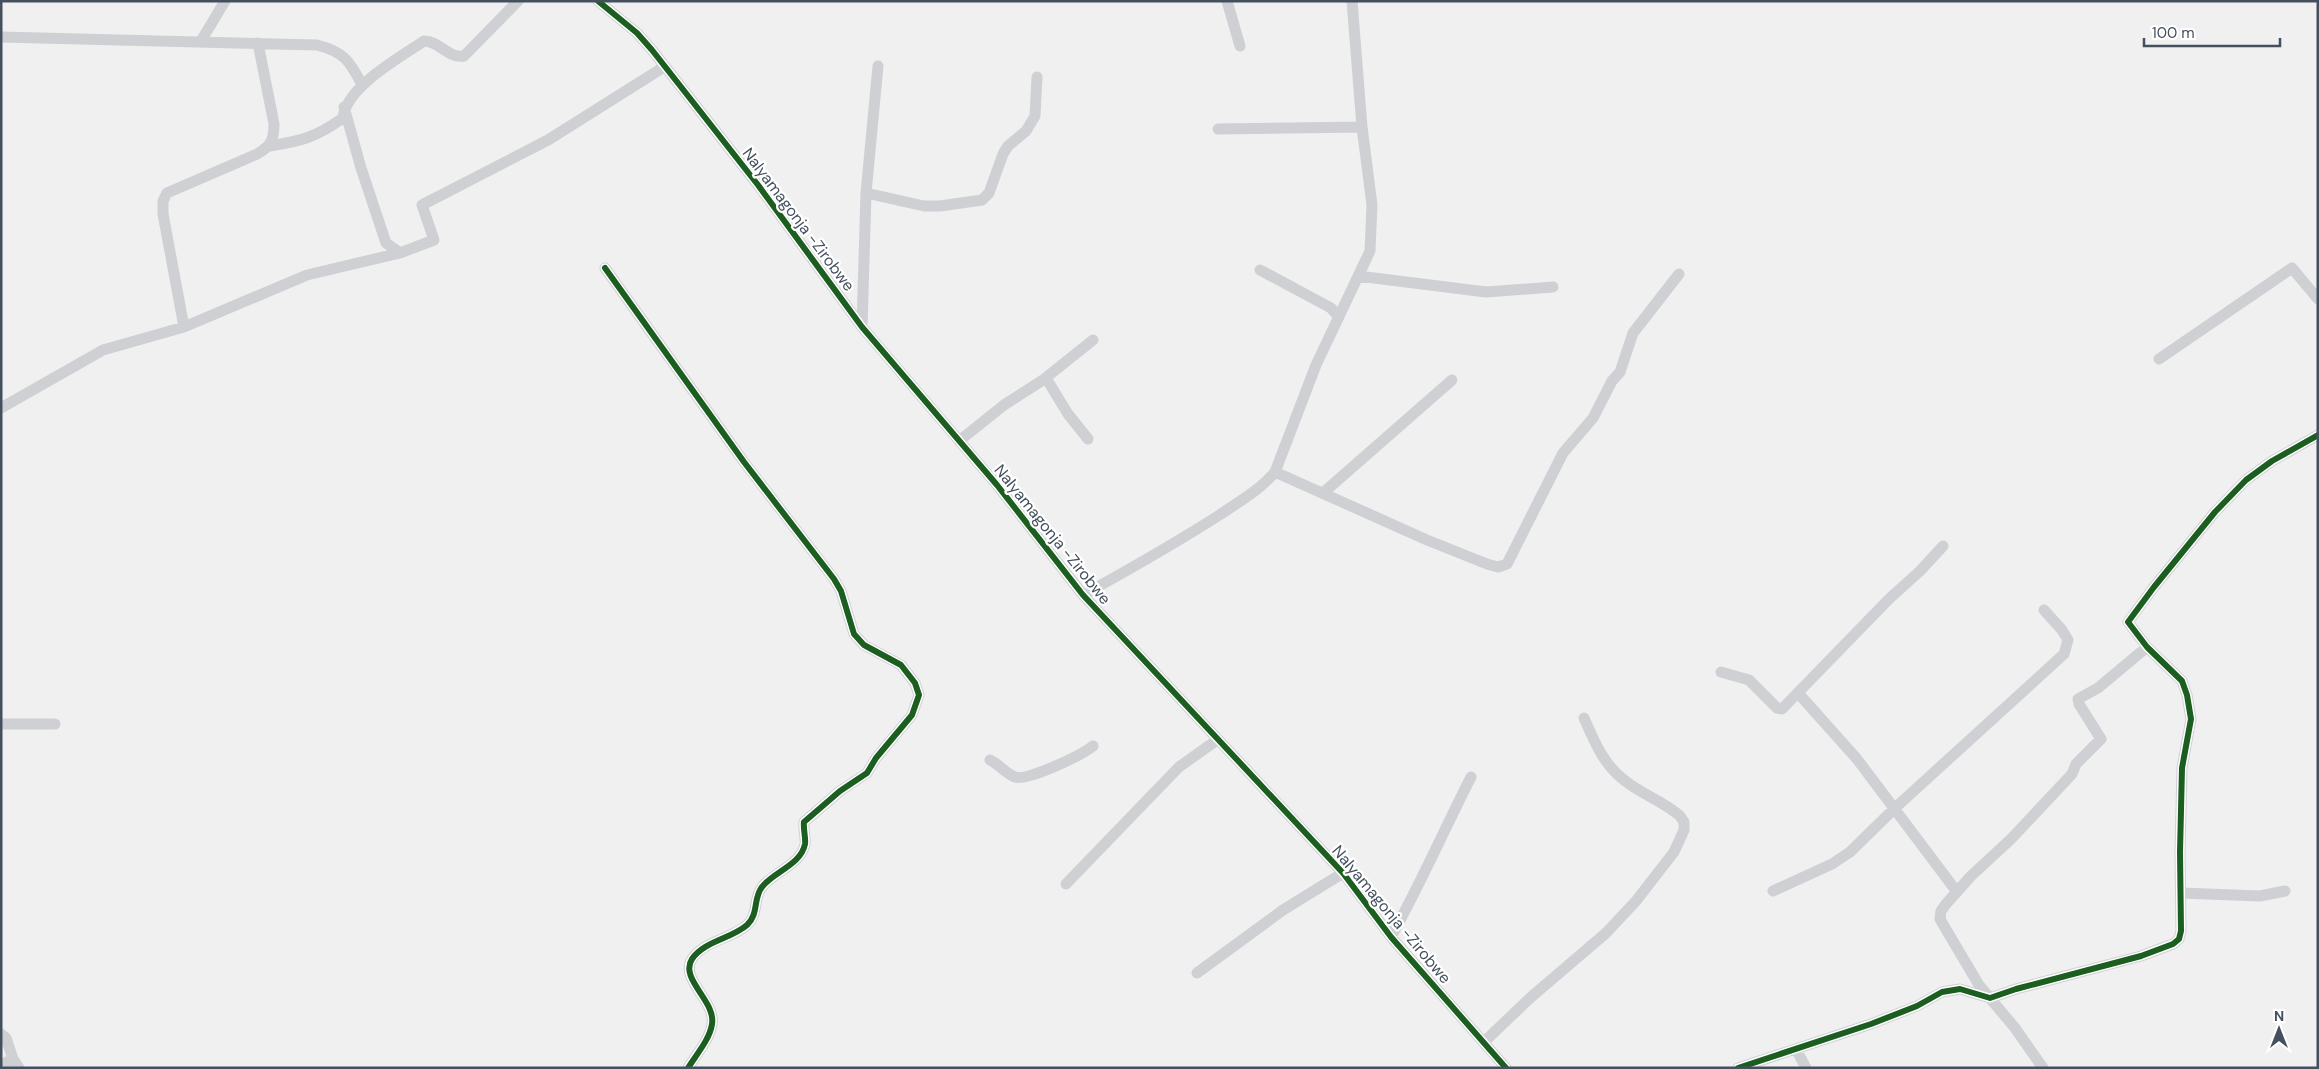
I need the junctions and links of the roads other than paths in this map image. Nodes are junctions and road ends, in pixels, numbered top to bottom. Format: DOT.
graph roads {
  1 [pos="225,1"];
  2 [pos="518,1"];
  3 [pos="598,1"];
  4 [pos="1227,1"];
  5 [pos="1352,1"];
  6 [pos="1,37"];
  7 [pos="201,41"];
  8 [pos="258,43"];
  9 [pos="1240,46"];
  10 [pos="878,66"];
  11 [pos="664,67"];
  12 [pos="1037,77"];
  13 [pos="362,85"];
  14 [pos="344,107"];
  15 [pos="1362,127"];
  16 [pos="1218,129"];
  17 [pos="270,146"];
  18 [pos="866,193"];
  19 [pos="400,253"];
  20 [pos="605,268"];
  21 [pos="1260,270"];
  22 [pos="1679,274"];
  23 [pos="1358,276"];
  24 [pos="1553,287"];
  25 [pos="2318,299"];
  26 [pos="1338,317"];
  27 [pos="184,327"];
  28 [pos="862,327"];
  29 [pos="1094,340"];
  30 [pos="2159,359"];
  31 [pos="1046,378"];
  32 [pos="1452,380"];
  33 [pos="1,408"];
  34 [pos="2318,434"];
  35 [pos="1088,439"];
  36 [pos="959,441"];
  37 [pos="1275,472"];
  38 [pos="1323,493"];
  39 [pos="1943,546"];
  40 [pos="1082,595"];
  41 [pos="2044,610"];
  42 [pos="2147,647"];
  43 [pos="1721,672"];
  44 [pos="1798,693"];
  45 [pos="1584,718"];
  46 [pos="1,724"];
  47 [pos="55,724"];
  48 [pos="1218,740"];
  49 [pos="1094,746"];
  50 [pos="990,760"];
  51 [pos="1471,777"];
  52 [pos="1895,808"];
  53 [pos="1343,873"];
  54 [pos="1066,884"];
  55 [pos="1774,891"];
  56 [pos="2286,891"];
  57 [pos="1957,892"];
  58 [pos="2181,893"];
  59 [pos="1391,937"];
  60 [pos="1197,973"];
  61 [pos="1990,998"];
  62 [pos="1,1034"];
  63 [pos="1484,1042"];
  64 [pos="1796,1049"];
  65 [pos="16,1063"];
  66 [pos="1,1065"];
  67 [pos="688,1068"];
  68 [pos="1506,1068"];
  69 [pos="1738,1068"];
  70 [pos="1806,1068"];
  71 [pos="2043,1068"];
  1 -- 7 [label="street"];
  2 -- 13 [label="street"];
  3 -- 11 [label="street, Nalyamagonja -Zirobwe"];
  4 -- 9 [label="street"];
  5 -- 15 [label="street"];
  6 -- 7 [label="street"];
  7 -- 8 [label="street"];
  8 -- 13 [label="street"];
  8 -- 17 [label="street"];
  10 -- 18 [label="street"];
  11 -- 19 [label="street"];
  11 -- 28 [label="street, Nalyamagonja -Zirobwe"];
  12 -- 18 [label="street"];
  13 -- 14 [label="street"];
  14 -- 17 [label="street"];
  14 -- 19 [label="street"];
  15 -- 16 [label="street"];
  15 -- 23 [label="street"];
  17 -- 27 [label="street"];
  18 -- 28 [label="street"];
  19 -- 27 [label="street"];
  20 -- 67 [label="street"];
  21 -- 26 [label="street"];
  22 -- 38 [label="street"];
  23 -- 24 [label="street"];
  23 -- 26 [label="street"];
  25 -- 30 [label="street"];
  26 -- 37 [label="street"];
  27 -- 33 [label="street"];
  28 -- 36 [label="street, Nalyamagonja -Zirobwe"];
  29 -- 31 [label="street"];
  31 -- 35 [label="street"];
  31 -- 36 [label="street"];
  32 -- 38 [label="street"];
  34 -- 42 [label="street"];
  36 -- 40 [label="street, Nalyamagonja -Zirobwe"];
  37 -- 38 [label="street"];
  37 -- 40 [label="street"];
  39 -- 44 [label="street"];
  40 -- 48 [label="street, Nalyamagonja -Zirobwe"];
  41 -- 52 [label="street"];
  42 -- 57 [label="street"];
  42 -- 58 [label="street"];
  43 -- 44 [label="street"];
  44 -- 52 [label="street"];
  45 -- 63 [label="street"];
  46 -- 47 [label="street"];
  48 -- 53 [label="street, Nalyamagonja -Zirobwe"];
  48 -- 54 [label="street"];
  49 -- 50 [label="street"];
  51 -- 59 [label="street"];
  52 -- 55 [label="street"];
  52 -- 57 [label="street"];
  53 -- 59 [label="street, Nalyamagonja -Zirobwe"];
  53 -- 60 [label="street"];
  56 -- 58 [label="street"];
  57 -- 61 [label="street"];
  58 -- 61 [label="street"];
  59 -- 63 [label="street, Nalyamagonja -Zirobwe"];
  61 -- 64 [label="street"];
  61 -- 71 [label="street"];
  62 -- 65 [label="street"];
  63 -- 68 [label="street, Nalyamagonja -Zirobwe"];
  64 -- 69 [label="street"];
  64 -- 70 [label="street"];
  65 -- 66 [label="street"];
}
